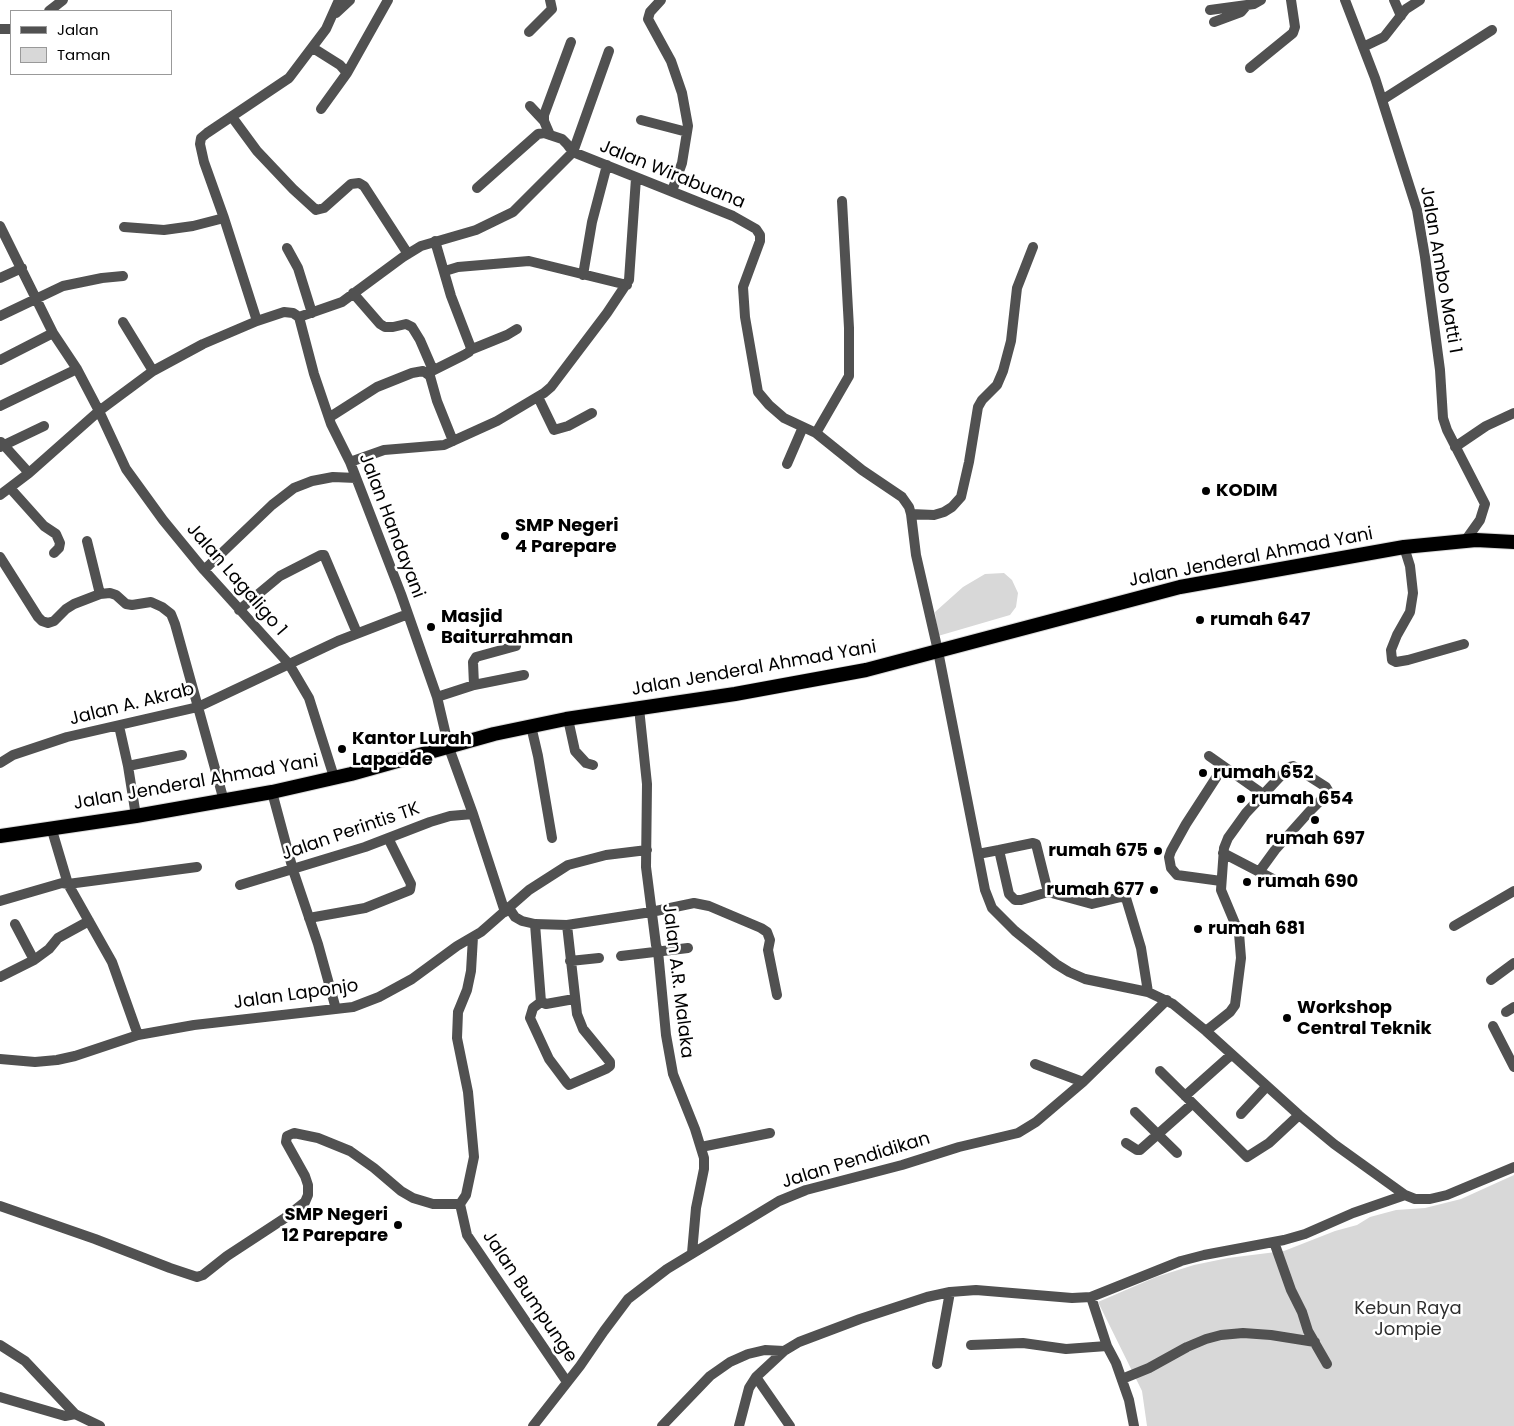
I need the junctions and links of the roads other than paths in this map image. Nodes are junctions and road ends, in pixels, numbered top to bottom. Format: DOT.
graph roads {
  1 [pos="44,0"];
  2 [pos="63,0"];
  3 [pos="340,0"];
  4 [pos="350,0"];
  5 [pos="388,0"];
  6 [pos="550,0"];
  7 [pos="661,0"];
  8 [pos="1262,0"];
  9 [pos="1291,0"];
  10 [pos="1345,0"];
  11 [pos="1394,0"];
  12 [pos="1420,0"];
  13 [pos="1247,2"];
  14 [pos="50,10"];
  15 [pos="1210,10"];
  16 [pos="333,15"];
  17 [pos="1401,16"];
  18 [pos="1214,22"];
  19 [pos="1492,30"];
  20 [pos="528,32"];
  21 [pos="571,42"];
  22 [pos="1363,47"];
  23 [pos="313,48"];
  24 [pos="609,51"];
  25 [pos="1250,68"];
  26 [pos="347,73"];
  27 [pos="1382,100"];
  28 [pos="530,106"];
  29 [pos="321,110"];
  30 [pos="232,117"];
  31 [pos="641,120"];
  32 [pos="544,121"];
  33 [pos="687,132"];
  34 [pos="550,135"];
  35 [pos="573,152"];
  36 [pos="607,165"];
  37 [pos="636,178"];
  38 [pos="477,188"];
  39 [pos="672,191"];
  40 [pos="842,201"];
  41 [pos="224,218"];
  42 [pos="124,228"];
  43 [pos="1,232"];
  44 [pos="435,241"];
  45 [pos="1033,247"];
  46 [pos="287,248"];
  47 [pos="408,254"];
  48 [pos="22,268"];
  49 [pos="444,271"];
  50 [pos="583,275"];
  51 [pos="123,276"];
  52 [pos="0,278"];
  53 [pos="627,285"];
  54 [pos="353,293"];
  55 [pos="36,298"];
  56 [pos="312,313"];
  57 [pos="0,316"];
  58 [pos="299,317"];
  59 [pos="123,322"];
  60 [pos="257,322"];
  61 [pos="517,329"];
  62 [pos="53,333"];
  63 [pos="470,350"];
  64 [pos="0,360"];
  65 [pos="77,369"];
  66 [pos="153,371"];
  67 [pos="430,373"];
  68 [pos="538,397"];
  69 [pos="0,406"];
  70 [pos="99,411"];
  71 [pos="592,413"];
  72 [pos="1514,413"];
  73 [pos="330,417"];
  74 [pos="44,426"];
  75 [pos="803,427"];
  76 [pos="816,433"];
  77 [pos="453,441"];
  78 [pos="1,445"];
  79 [pos="1455,447"];
  80 [pos="350,462"];
  81 [pos="787,464"];
  82 [pos="29,473"];
  83 [pos="356,478"];
  84 [pos="10,488"];
  85 [pos="0,495"];
  86 [pos="911,514"];
  87 [pos="87,541"];
  88 [pos="1465,541"];
  89 [pos="1514,542"];
  90 [pos="1404,547"];
  91 [pos="54,553"];
  92 [pos="0,557"];
  93 [pos="204,570"];
  94 [pos="100,594"];
  95 [pos="240,610"];
  96 [pos="408,614"];
  97 [pos="357,633"];
  98 [pos="1464,644"];
  99 [pos="516,646"];
  100 [pos="938,650"];
  101 [pos="289,664"];
  102 [pos="524,675"];
  103 [pos="474,685"];
  104 [pos="436,697"];
  105 [pos="198,707"];
  106 [pos="639,708"];
  107 [pos="568,719"];
  108 [pos="119,726"];
  109 [pos="531,726"];
  110 [pos="449,748"];
  111 [pos="182,755"];
  112 [pos="1209,756"];
  113 [pos="0,763"];
  114 [pos="593,765"];
  115 [pos="128,766"];
  116 [pos="1223,767"];
  117 [pos="334,778"];
  118 [pos="272,792"];
  119 [pos="1262,794"];
  120 [pos="224,801"];
  121 [pos="473,814"];
  122 [pos="136,816"];
  123 [pos="51,827"];
  124 [pos="0,836"];
  125 [pos="388,838"];
  126 [pos="552,838"];
  127 [pos="647,850"];
  128 [pos="1000,850"];
  129 [pos="1222,853"];
  130 [pos="978,854"];
  131 [pos="197,867"];
  132 [pos="294,870"];
  133 [pos="1259,872"];
  134 [pos="1273,879"];
  135 [pos="1221,881"];
  136 [pos="68,884"];
  137 [pos="240,885"];
  138 [pos="1514,891"];
  139 [pos="1048,892"];
  140 [pos="0,901"];
  141 [pos="507,910"];
  142 [pos="651,912"];
  143 [pos="310,918"];
  144 [pos="89,921"];
  145 [pos="15,924"];
  146 [pos="535,924"];
  147 [pos="567,925"];
  148 [pos="1454,926"];
  149 [pos="473,937"];
  150 [pos="688,948"];
  151 [pos="658,952"];
  152 [pos="621,956"];
  153 [pos="599,958"];
  154 [pos="34,960"];
  155 [pos="570,961"];
  156 [pos="1514,963"];
  157 [pos="0,977"];
  158 [pos="1491,980"];
  159 [pos="1148,992"];
  160 [pos="777,995"];
  161 [pos="574,999"];
  162 [pos="1167,1000"];
  163 [pos="541,1002"];
  164 [pos="336,1009"];
  165 [pos="1493,1026"];
  166 [pos="1206,1031"];
  167 [pos="138,1034"];
  168 [pos="1511,1052"];
  169 [pos="1231,1055"];
  170 [pos="0,1059"];
  171 [pos="1035,1064"];
  172 [pos="1514,1067"];
  173 [pos="1160,1071"];
  174 [pos="1083,1082"];
  175 [pos="1266,1087"];
  176 [pos="1188,1100"];
  177 [pos="1135,1112"];
  178 [pos="1241,1114"];
  179 [pos="1299,1115"];
  180 [pos="770,1133"];
  181 [pos="1158,1135"];
  182 [pos="1126,1142"];
  183 [pos="701,1147"];
  184 [pos="1177,1154"];
  185 [pos="1514,1167"];
  186 [pos="1405,1194"];
  187 [pos="460,1204"];
  188 [pos="0,1206"];
  189 [pos="1274,1242"];
  190 [pos="692,1253"];
  191 [pos="950,1292"];
  192 [pos="1091,1297"];
  193 [pos="1314,1342"];
  194 [pos="971,1344"];
  195 [pos="0,1345"];
  196 [pos="1107,1346"];
  197 [pos="784,1352"];
  198 [pos="938,1364"];
  199 [pos="1327,1364"];
  200 [pos="756,1377"];
  201 [pos="1122,1379"];
  202 [pos="567,1382"];
  203 [pos="0,1397"];
  204 [pos="75,1414"];
  205 [pos="100,1426"];
  206 [pos="533,1426"];
  207 [pos="662,1426"];
  208 [pos="739,1426"];
  209 [pos="790,1426"];
  210 [pos="1134,1426"];
  1 -- 14 [label="street"];
  2 -- 14 [label="street"];
  3 -- 16 [label="street"];
  4 -- 16 [label="street"];
  5 -- 26 [label="street"];
  6 -- 20 [label="street"];
  7 -- 33 [label="street"];
  8 -- 13 [label="street"];
  9 -- 25 [label="street"];
  10 -- 22 [label="street, Jalan Ambo Matti 1"];
  11 -- 17 [label="street"];
  12 -- 17 [label="street"];
  13 -- 15 [label="street"];
  13 -- 18 [label="street"];
  16 -- 23 [label="street"];
  17 -- 22 [label="street"];
  19 -- 27 [label="street"];
  21 -- 32 [label="street"];
  22 -- 27 [label="street, Jalan Ambo Matti 1"];
  23 -- 26 [label="street"];
  23 -- 30 [label="street"];
  24 -- 35 [label="street"];
  26 -- 29 [label="street"];
  27 -- 79 [label="street, Jalan Ambo Matti 1"];
  28 -- 32 [label="street"];
  30 -- 41 [label="street"];
  30 -- 47 [label="street"];
  31 -- 33 [label="street"];
  32 -- 34 [label="street"];
  33 -- 39 [label="street"];
  34 -- 35 [label="street"];
  34 -- 38 [label="street"];
  35 -- 36 [label="street, Jalan Wirabuana"];
  35 -- 44 [label="street, Jalan Wirabuana"];
  36 -- 37 [label="street, Jalan Wirabuana"];
  36 -- 50 [label="street"];
  37 -- 39 [label="street, Jalan Wirabuana"];
  37 -- 53 [label="street"];
  39 -- 75 [label="street, Jalan Wirabuana"];
  40 -- 76 [label="street"];
  41 -- 42 [label="street"];
  41 -- 60 [label="street"];
  43 -- 48 [label="street, Jalan Lagaligo 1"];
  44 -- 47 [label="street, Jalan Wirabuana"];
  44 -- 49 [label="street"];
  45 -- 86 [label="street"];
  46 -- 56 [label="street"];
  47 -- 54 [label="street, Jalan Wirabuana"];
  48 -- 52 [label="street"];
  48 -- 55 [label="street, Jalan Lagaligo 1"];
  49 -- 50 [label="street"];
  49 -- 63 [label="street"];
  50 -- 53 [label="street"];
  51 -- 55 [label="street"];
  53 -- 68 [label="street"];
  54 -- 56 [label="street, Jalan Wirabuana"];
  54 -- 67 [label="street"];
  55 -- 57 [label="street"];
  55 -- 62 [label="street, Jalan Lagaligo 1"];
  56 -- 58 [label="street, Jalan Wirabuana"];
  58 -- 60 [label="street"];
  58 -- 73 [label="street, Jalan Handayani"];
  59 -- 66 [label="street"];
  60 -- 66 [label="street"];
  61 -- 63 [label="street"];
  62 -- 64 [label="street"];
  62 -- 65 [label="street, Jalan Lagaligo 1"];
  63 -- 67 [label="street"];
  65 -- 69 [label="street"];
  65 -- 70 [label="street, Jalan Lagaligo 1"];
  66 -- 70 [label="street"];
  67 -- 73 [label="street"];
  67 -- 77 [label="street"];
  68 -- 71 [label="street"];
  68 -- 77 [label="street"];
  70 -- 82 [label="street"];
  70 -- 93 [label="street, Jalan Lagaligo 1"];
  72 -- 79 [label="street"];
  73 -- 80 [label="street, Jalan Handayani"];
  74 -- 78 [label="street"];
  75 -- 76 [label="street, Jalan Wirabuana"];
  75 -- 81 [label="street"];
  76 -- 86 [label="street, Jalan Wirabuana"];
  77 -- 80 [label="street"];
  78 -- 82 [label="street"];
  79 -- 88 [label="street, Jalan Ambo Matti 1"];
  80 -- 83 [label="street, Jalan Handayani"];
  82 -- 84 [label="street"];
  83 -- 93 [label="street"];
  83 -- 96 [label="street, Jalan Handayani"];
  84 -- 85 [label="street"];
  84 -- 91 [label="street"];
  86 -- 100 [label="street, Jalan Wirabuana"];
  87 -- 94 [label="street"];
  88 -- 89 [label="highway, Jalan Jenderal Ahmad Yani"];
  88 -- 90 [label="highway, Jalan Jenderal Ahmad Yani"];
  90 -- 98 [label="street"];
  90 -- 100 [label="highway, Jalan Jenderal Ahmad Yani"];
  92 -- 94 [label="street"];
  93 -- 95 [label="street, Jalan Lagaligo 1"];
  94 -- 105 [label="street"];
  95 -- 97 [label="street"];
  95 -- 101 [label="street, Jalan Lagaligo 1"];
  96 -- 97 [label="street, Jalan A. Akrab"];
  96 -- 104 [label="street, Jalan Handayani"];
  97 -- 101 [label="street, Jalan A. Akrab"];
  99 -- 103 [label="street"];
  100 -- 106 [label="highway, Jalan Jenderal Ahmad Yani"];
  100 -- 130 [label="street, Jalan Wirabuana"];
  101 -- 105 [label="street, Jalan A. Akrab"];
  101 -- 117 [label="street, Jalan Lagaligo 1"];
  102 -- 103 [label="street"];
  103 -- 104 [label="street"];
  104 -- 110 [label="street, Jalan Handayani"];
  105 -- 108 [label="street, Jalan A. Akrab"];
  105 -- 120 [label="street"];
  106 -- 107 [label="highway, Jalan Jenderal Ahmad Yani"];
  106 -- 127 [label="street, Jalan A.R. Malaka"];
  107 -- 109 [label="highway, Jalan Jenderal Ahmad Yani"];
  107 -- 114 [label="street"];
  108 -- 113 [label="street, Jalan A. Akrab"];
  108 -- 115 [label="street"];
  109 -- 110 [label="highway, Jalan Jenderal Ahmad Yani"];
  109 -- 126 [label="street"];
  110 -- 117 [label="highway, Jalan Jenderal Ahmad Yani"];
  110 -- 121 [label="street, Jalan Handayani"];
  111 -- 115 [label="street"];
  112 -- 116 [label="street"];
  115 -- 122 [label="street"];
  116 -- 119 [label="street"];
  116 -- 135 [label="street"];
  117 -- 118 [label="highway, Jalan Jenderal Ahmad Yani"];
  118 -- 120 [label="highway, Jalan Jenderal Ahmad Yani"];
  118 -- 132 [label="street"];
  119 -- 129 [label="street"];
  119 -- 133 [label="street"];
  120 -- 122 [label="highway, Jalan Jenderal Ahmad Yani"];
  121 -- 125 [label="street, Jalan Perintis TK"];
  121 -- 141 [label="street, Jalan Handayani"];
  122 -- 123 [label="highway, Jalan Jenderal Ahmad Yani"];
  123 -- 124 [label="highway, Jalan Jenderal Ahmad Yani"];
  123 -- 136 [label="street"];
  125 -- 132 [label="street, Jalan Perintis TK"];
  125 -- 143 [label="street"];
  127 -- 141 [label="street, Jalan Laponjo"];
  127 -- 142 [label="street, Jalan A.R. Malaka"];
  128 -- 130 [label="street"];
  128 -- 139 [label="street"];
  128 -- 139 [label="street"];
  129 -- 133 [label="street"];
  129 -- 135 [label="street"];
  130 -- 159 [label="street, Jalan Wirabuana"];
  131 -- 136 [label="street"];
  132 -- 137 [label="street, Jalan Perintis TK"];
  132 -- 143 [label="street"];
  133 -- 134 [label="street"];
  135 -- 166 [label="street"];
  136 -- 140 [label="street"];
  136 -- 144 [label="street"];
  138 -- 148 [label="street"];
  139 -- 159 [label="street"];
  141 -- 146 [label="street"];
  141 -- 149 [label="street, Jalan Laponjo"];
  142 -- 147 [label="street"];
  142 -- 151 [label="street, Jalan A.R. Malaka"];
  142 -- 160 [label="street"];
  143 -- 164 [label="street"];
  144 -- 154 [label="street"];
  144 -- 167 [label="street"];
  145 -- 154 [label="street"];
  146 -- 147 [label="street"];
  146 -- 163 [label="street"];
  147 -- 155 [label="street"];
  149 -- 164 [label="street, Jalan Laponjo"];
  149 -- 187 [label="street"];
  150 -- 151 [label="street"];
  151 -- 152 [label="street"];
  151 -- 183 [label="street, Jalan A.R. Malaka"];
  153 -- 155 [label="street"];
  154 -- 157 [label="street"];
  155 -- 161 [label="street"];
  156 -- 158 [label="street"];
  159 -- 162 [label="street, Jalan Wirabuana"];
  161 -- 163 [label="street"];
  161 -- 163 [label="street"];
  162 -- 166 [label="street, Jalan Wirabuana"];
  162 -- 174 [label="street, Jalan Pendidikan"];
  164 -- 167 [label="street, Jalan Laponjo"];
  165 -- 168 [label="street"];
  166 -- 169 [label="street, Jalan Wirabuana"];
  167 -- 170 [label="street, Jalan Laponjo"];
  168 -- 172 [label="street"];
  169 -- 175 [label="street, Jalan Wirabuana"];
  169 -- 176 [label="street"];
  171 -- 174 [label="street"];
  173 -- 176 [label="street"];
  174 -- 190 [label="street, Jalan Pendidikan"];
  175 -- 178 [label="street"];
  175 -- 179 [label="street, Jalan Wirabuana"];
  176 -- 179 [label="street"];
  176 -- 181 [label="street"];
  177 -- 181 [label="street"];
  179 -- 186 [label="street, Jalan Wirabuana"];
  180 -- 183 [label="street"];
  181 -- 182 [label="street"];
  181 -- 184 [label="street"];
  183 -- 190 [label="street, Jalan A.R. Malaka"];
  185 -- 186 [label="street"];
  186 -- 189 [label="street"];
  187 -- 188 [label="street"];
  187 -- 202 [label="street, Jalan Bumpunge"];
  189 -- 192 [label="street"];
  189 -- 193 [label="street"];
  190 -- 202 [label="street, Jalan Pendidikan"];
  191 -- 192 [label="street"];
  191 -- 197 [label="street"];
  191 -- 198 [label="street"];
  192 -- 196 [label="street"];
  193 -- 199 [label="street"];
  193 -- 201 [label="street"];
  194 -- 196 [label="street"];
  195 -- 204 [label="street"];
  196 -- 201 [label="street"];
  197 -- 200 [label="street"];
  197 -- 207 [label="street"];
  200 -- 208 [label="street"];
  200 -- 209 [label="street"];
  201 -- 210 [label="street"];
  202 -- 206 [label="street, Jalan Pendidikan"];
  203 -- 204 [label="street"];
  204 -- 205 [label="street"];
}
